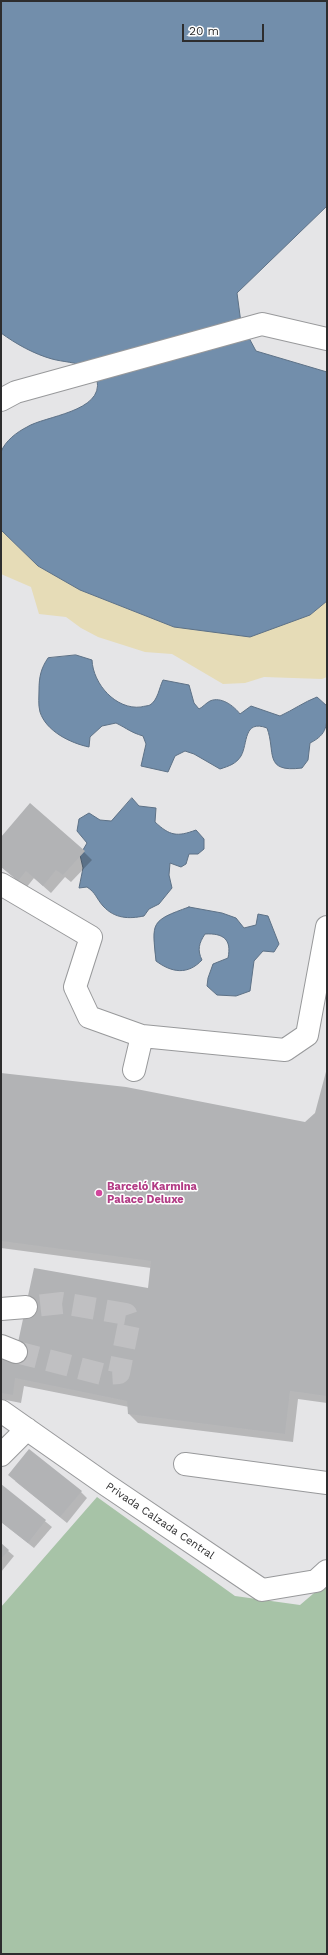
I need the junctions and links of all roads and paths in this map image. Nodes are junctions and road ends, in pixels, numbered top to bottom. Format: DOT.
graph roads {
  1 [pos="327,339"];
  2 [pos="8,396"];
  3 [pos="1,884"];
  4 [pos="327,927"];
  5 [pos="142,1036"];
  6 [pos="134,1070"];
  7 [pos="26,1307"];
  8 [pos="1,1309"];
  9 [pos="1,1411"];
  10 [pos="27,1429"];
  11 [pos="1,1455"];
  12 [pos="185,1464"];
  13 [pos="327,1483"];
  14 [pos="327,1571"];
  1 -- 2 [label="street"];
  3 -- 5 [label="street"];
  4 -- 5 [label="street"];
  5 -- 6 [label="street"];
  7 -- 8 [label="street"];
  9 -- 10 [label="street, Privada Calzada Central"];
  10 -- 11 [label="street"];
  10 -- 14 [label="street, Privada Calzada Central"];
  12 -- 13 [label="street"];
}
